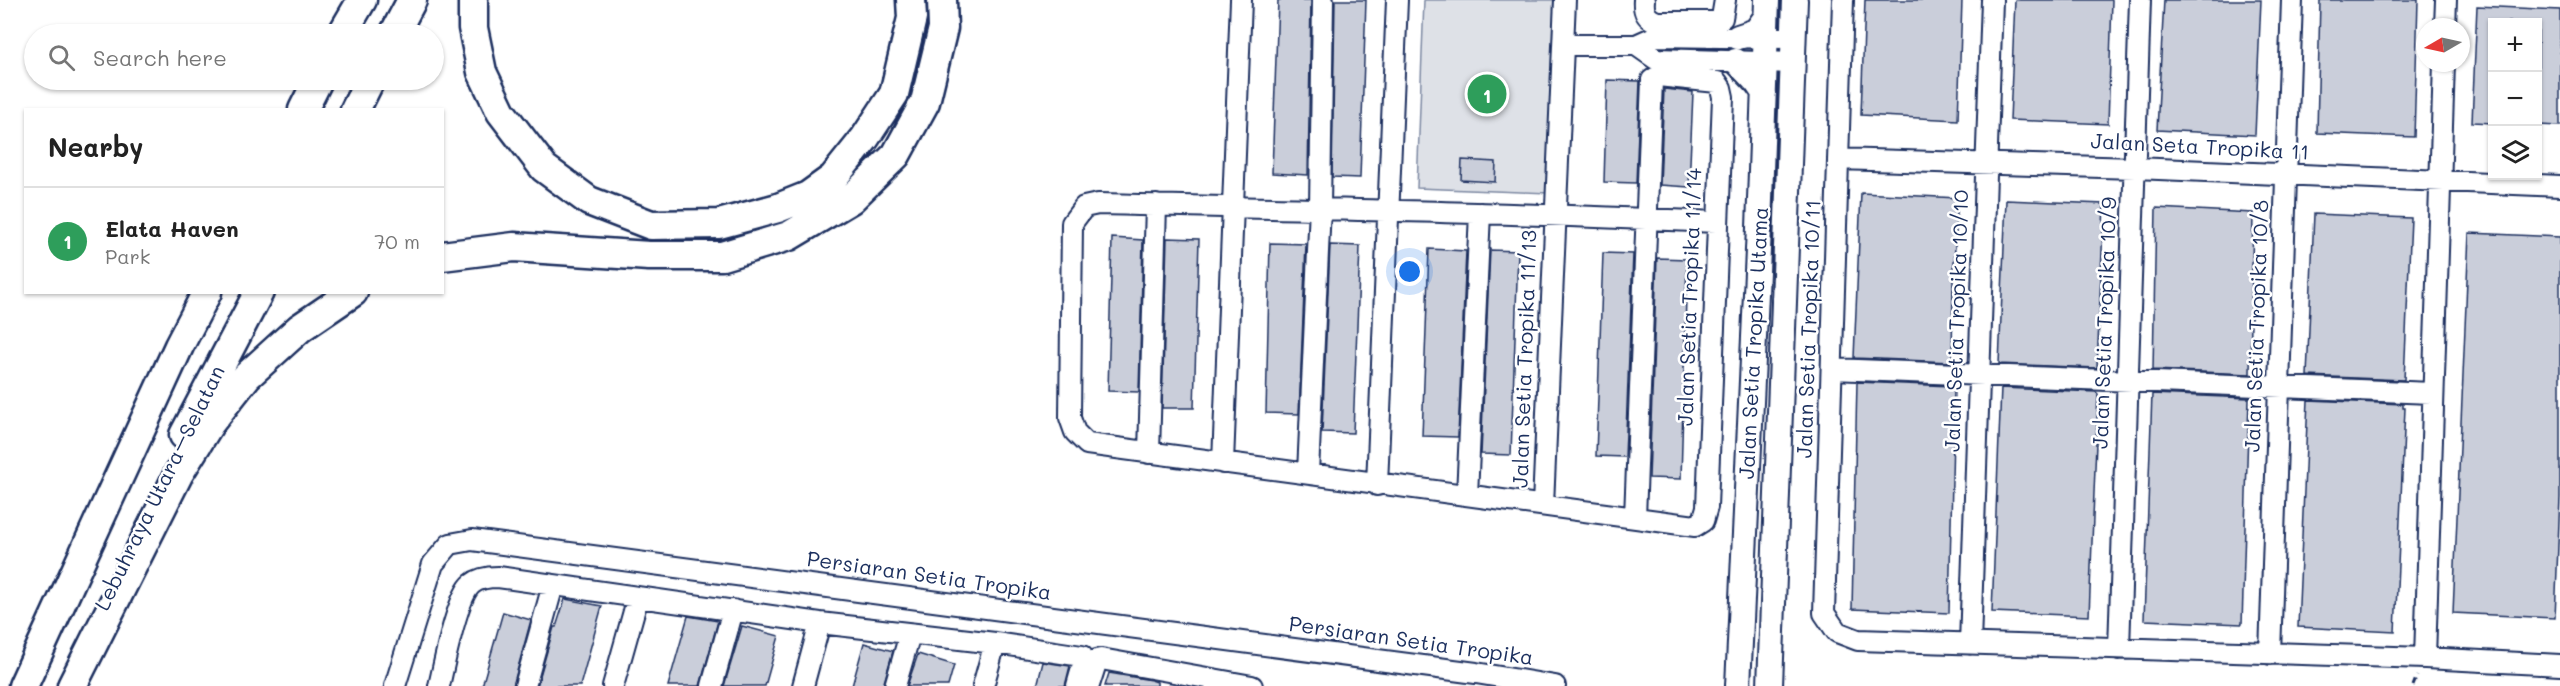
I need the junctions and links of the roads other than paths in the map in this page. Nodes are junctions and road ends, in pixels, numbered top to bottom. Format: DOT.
graph roads {
  1 [pos="355,0"];
  2 [pos="362,0"];
  3 [pos="412,0"];
  4 [pos="473,0"];
  5 [pos="911,0"];
  6 [pos="942,0"];
  7 [pos="1241,0"];
  8 [pos="1323,0"];
  9 [pos="1396,0"];
  10 [pos="1565,0"];
  11 [pos="1795,0"];
  12 [pos="1843,0"];
  13 [pos="1992,0"];
  14 [pos="2140,0"];
  15 [pos="2292,0"];
  16 [pos="2446,0"];
  17 [pos="1646,9"];
  18 [pos="1724,9"];
  19 [pos="1766,18"];
  20 [pos="2445,18"];
  21 [pos="346,24"];
  22 [pos="348,24"];
  23 [pos="399,24"];
  24 [pos="1692,36"];
  25 [pos="1738,37"];
  26 [pos="1794,38"];
  27 [pos="1563,45"];
  28 [pos="1636,45"];
  29 [pos="1692,60"];
  30 [pos="1736,61"];
  31 [pos="1765,62"];
  32 [pos="1793,63"];
  33 [pos="2444,72"];
  34 [pos="313,90"];
  35 [pos="365,90"];
  36 [pos="1764,93"];
  37 [pos="304,108"];
  38 [pos="356,108"];
  39 [pos="1838,159"];
  40 [pos="1986,163"];
  41 [pos="2135,168"];
  42 [pos="2286,175"];
  43 [pos="2440,182"];
  44 [pos="2560,186"];
  45 [pos="1156,205"];
  46 [pos="1235,205"];
  47 [pos="1320,207"];
  48 [pos="1390,211"];
  49 [pos="1480,213"];
  50 [pos="1556,215"];
  51 [pos="1648,218"];
  52 [pos="1716,222"];
  53 [pos="444,256"];
  54 [pos="206,294"];
  55 [pos="258,294"];
  56 [pos="350,294"];
  57 [pos="1832,369"];
  58 [pos="1978,376"];
  59 [pos="2127,381"];
  60 [pos="2280,386"];
  61 [pos="2432,393"];
  62 [pos="1149,453"];
  63 [pos="1223,464"];
  64 [pos="1308,473"];
  65 [pos="1377,485"];
  66 [pos="1467,495"];
  67 [pos="1543,506"];
  68 [pos="1635,518"];
  69 [pos="553,585"];
  70 [pos="638,597"];
  71 [pos="733,610"];
  72 [pos="820,623"];
  73 [pos="910,634"];
  74 [pos="995,643"];
  75 [pos="1970,644"];
  76 [pos="2119,649"];
  77 [pos="2270,654"];
  78 [pos="2425,658"];
  79 [pos="2560,665"];
  80 [pos="1180,680"];
  81 [pos="24,686"];
  82 [pos="64,686"];
  83 [pos="72,686"];
  84 [pos="395,686"];
  85 [pos="439,686"];
  86 [pos="525,686"];
  87 [pos="613,686"];
  88 [pos="712,686"];
  89 [pos="803,686"];
  90 [pos="895,686"];
  91 [pos="983,686"];
  92 [pos="1077,686"];
  93 [pos="1089,686"];
  94 [pos="1252,686"];
  95 [pos="1555,686"];
  96 [pos="1738,686"];
  97 [pos="1770,686"];
  1 -- 21 [label="highway"];
  2 -- 22 [label="highway"];
  3 -- 23 [label="highway"];
  4 -- 5 [label="highway"];
  6 -- 53 [label="highway"];
  7 -- 46 [label="street"];
  8 -- 47 [label="street"];
  9 -- 48 [label="street"];
  10 -- 27 [label="street, Jalan Setia Tropika 11/13"];
  11 -- 26 [label="main road, Jalan Setia Tropika Utama"];
  12 -- 39 [label="street, Jalan Setia Tropika 10/11"];
  13 -- 40 [label="street, Jalan Setia Tropika 10/10"];
  14 -- 41 [label="street, Jalan Setia Tropika 10/9"];
  15 -- 42 [label="street, Jalan Setia Tropika 10/8"];
  16 -- 20 [label="street"];
  17 -- 18 [label="street"];
  19 -- 25 [label="main road"];
  19 -- 26 [label="street"];
  19 -- 31 [label="main road, Jalan Setia Tropika Utama"];
  24 -- 25 [label="street"];
  24 -- 28 [label="street"];
  24 -- 29 [label="street"];
  26 -- 32 [label="main road, Jalan Setia Tropika Utama"];
  27 -- 28 [label="street"];
  27 -- 50 [label="street, Jalan Setia Tropika 11/13"];
  28 -- 29 [label="street"];
  29 -- 30 [label="street"];
  30 -- 31 [label="street"];
  30 -- 36 [label="main road"];
  31 -- 32 [label="street"];
  31 -- 36 [label="main road, Jalan Setia Tropika Utama"];
  32 -- 97 [label="main road, Jalan Setia Tropika Utama"];
  33 -- 43 [label="street"];
  34 -- 37 [label="highway"];
  35 -- 38 [label="highway"];
  36 -- 96 [label="main road, Jalan Setia Tropika Utama"];
  39 -- 40 [label="street, Jalan Seta Tropika 11"];
  39 -- 57 [label="street, Jalan Setia Tropika 10/11"];
  40 -- 41 [label="street, Jalan Seta Tropika 11"];
  40 -- 58 [label="street, Jalan Setia Tropika 10/10"];
  41 -- 42 [label="street, Jalan Seta Tropika 11"];
  41 -- 59 [label="street, Jalan Setia Tropika 10/9"];
  42 -- 43 [label="street, Jalan Seta Tropika 11"];
  42 -- 60 [label="street, Jalan Setia Tropika 10/8"];
  43 -- 44 [label="street, Jalan Seta Tropika 11"];
  43 -- 61 [label="street"];
  45 -- 46 [label="street"];
  45 -- 62 [label="street"];
  45 -- 62 [label="street"];
  46 -- 47 [label="street"];
  46 -- 63 [label="street"];
  47 -- 48 [label="street"];
  47 -- 64 [label="street"];
  48 -- 49 [label="street"];
  48 -- 65 [label="street"];
  49 -- 50 [label="street"];
  49 -- 66 [label="street"];
  50 -- 51 [label="street"];
  50 -- 67 [label="street, Jalan Setia Tropika 11/13"];
  51 -- 52 [label="street"];
  51 -- 52 [label="street, Jalan Setia Tropika 11/14"];
  51 -- 68 [label="street"];
  52 -- 68 [label="street, Jalan Setia Tropika 11/14"];
  54 -- 81 [label="highway, Lebuhraya Utara–Selatan"];
  55 -- 82 [label="highway, Lebuhraya Utara–Selatan"];
  56 -- 83 [label="highway"];
  57 -- 58 [label="street"];
  57 -- 75 [label="street, Jalan Setia Tropika 10/11"];
  58 -- 59 [label="street"];
  58 -- 75 [label="street, Jalan Setia Tropika 10/10"];
  59 -- 60 [label="street"];
  59 -- 76 [label="street, Jalan Setia Tropika 10/9"];
  60 -- 61 [label="street"];
  60 -- 77 [label="street, Jalan Setia Tropika 10/8"];
  61 -- 78 [label="street"];
  62 -- 63 [label="street"];
  63 -- 64 [label="street"];
  64 -- 65 [label="street"];
  65 -- 66 [label="street"];
  66 -- 67 [label="street"];
  67 -- 68 [label="street"];
  69 -- 70 [label="street"];
  69 -- 85 [label="street"];
  69 -- 86 [label="street"];
  70 -- 71 [label="street"];
  70 -- 87 [label="street"];
  71 -- 72 [label="street"];
  71 -- 88 [label="street"];
  72 -- 73 [label="street"];
  72 -- 89 [label="street"];
  73 -- 74 [label="street"];
  73 -- 90 [label="street"];
  74 -- 91 [label="street"];
  74 -- 92 [label="street"];
  75 -- 76 [label="street"];
  76 -- 77 [label="street"];
  77 -- 78 [label="street"];
  78 -- 79 [label="street"];
  80 -- 93 [label="street"];
  80 -- 94 [label="street"];
  84 -- 95 [label="street, Persiaran Setia Tropika"];
}
